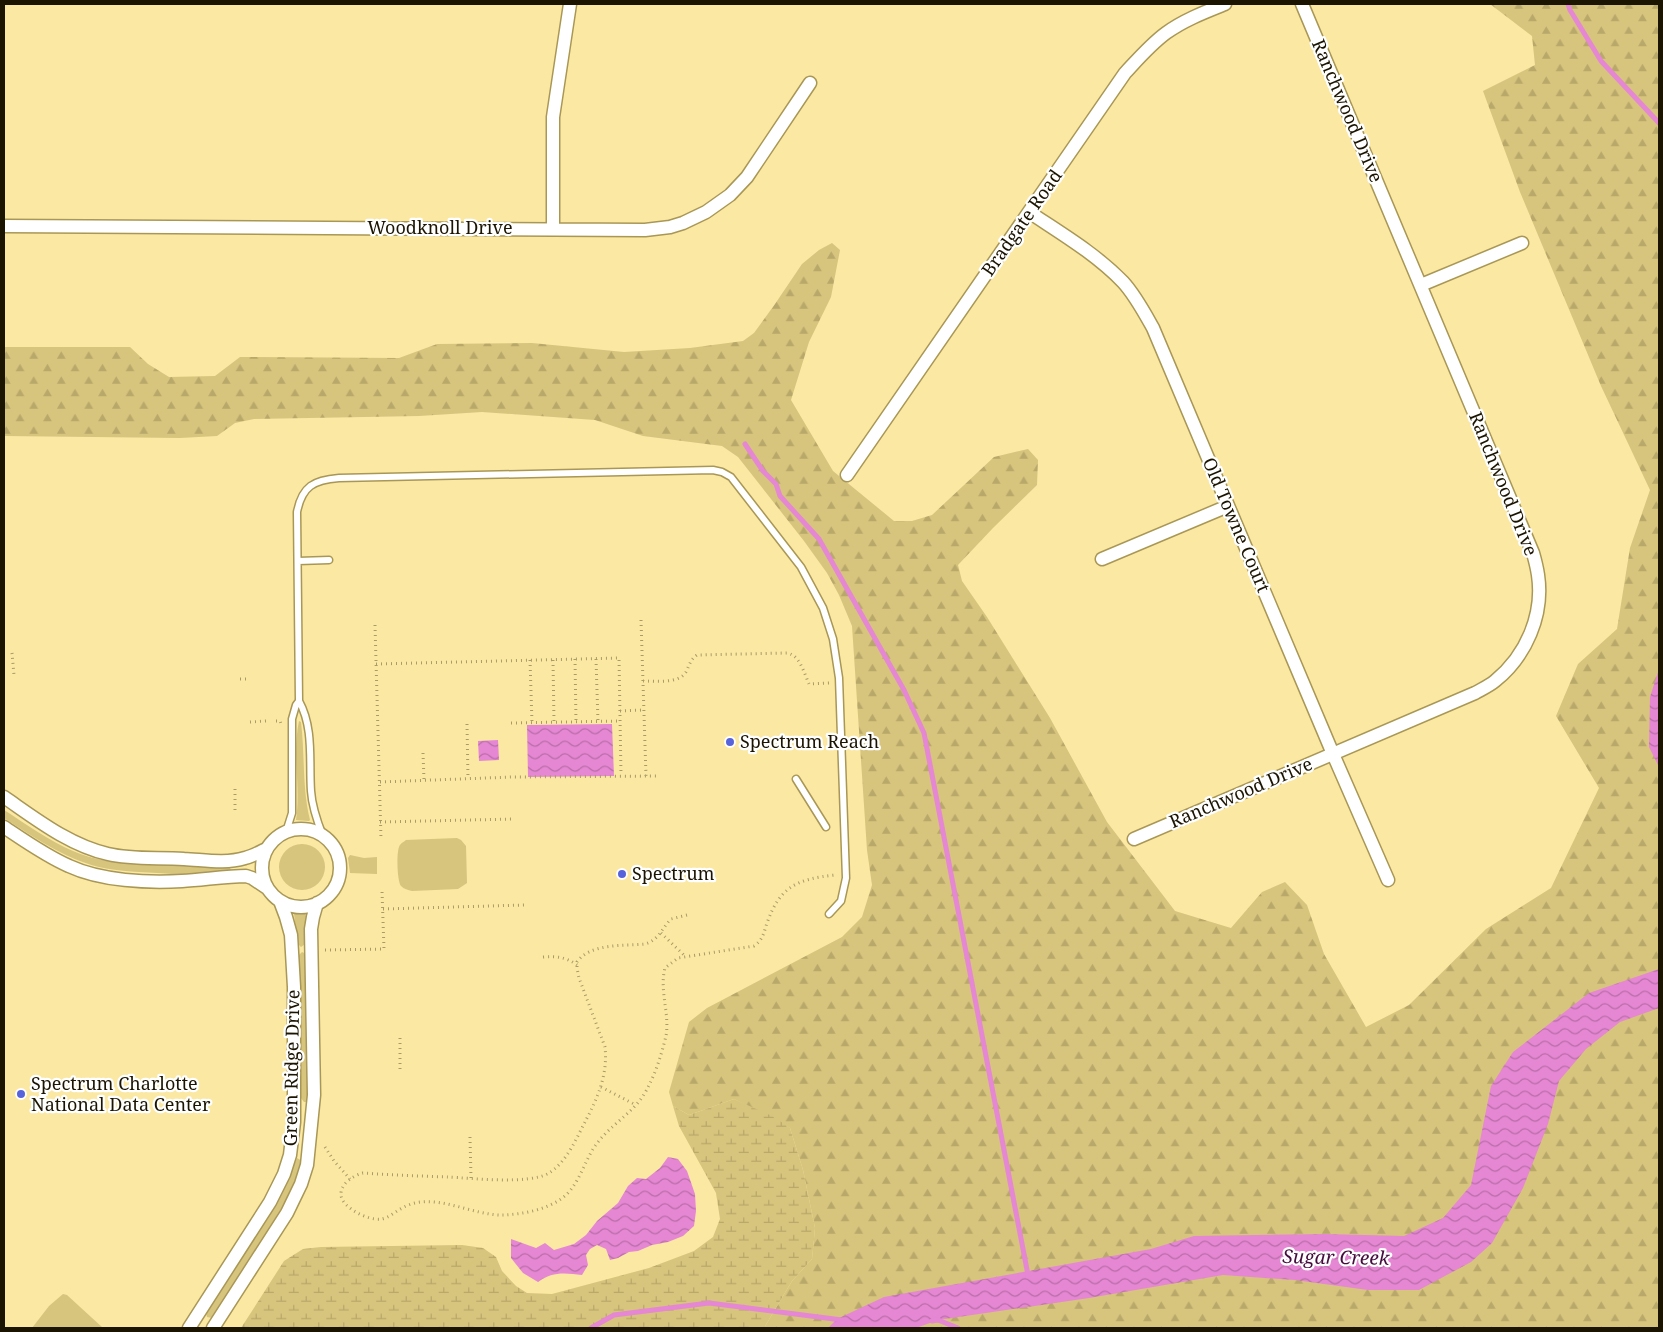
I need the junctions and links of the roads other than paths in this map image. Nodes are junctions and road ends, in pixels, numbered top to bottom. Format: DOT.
graph roads {
  1 [pos="570,4"];
  2 [pos="1225,4"];
  3 [pos="1302,4"];
  4 [pos="810,83"];
  5 [pos="1030,212"];
  6 [pos="4,226"];
  7 [pos="553,229"];
  8 [pos="1522,243"];
  9 [pos="1421,285"];
  10 [pos="847,475"];
  11 [pos="1228,506"];
  12 [pos="1102,559"];
  13 [pos="329,560"];
  14 [pos="298,561"];
  15 [pos="299,701"];
  16 [pos="1333,754"];
  17 [pos="796,779"];
  18 [pos="4,797"];
  19 [pos="4,827"];
  20 [pos="826,827"];
  21 [pos="286,832"];
  22 [pos="323,836"];
  23 [pos="1134,839"];
  24 [pos="266,849"];
  25 [pos="1388,880"];
  26 [pos="267,888"];
  27 [pos="280,901"];
  28 [pos="317,904"];
  29 [pos="829,914"];
  30 [pos="189,1328"];
  31 [pos="213,1328"];
  1 -- 7 [label="street"];
  2 -- 5 [label="street, Bradgate Road"];
  3 -- 9 [label="street, Ranchwood Drive"];
  4 -- 7 [label="street, Woodknoll Drive"];
  5 -- 10 [label="street, Bradgate Road"];
  5 -- 11 [label="street, Old Towne Court"];
  6 -- 7 [label="street, Woodknoll Drive"];
  8 -- 9 [label="street"];
  9 -- 16 [label="street, Ranchwood Drive"];
  11 -- 12 [label="street"];
  11 -- 16 [label="street, Old Towne Court"];
  13 -- 14 [label="lane"];
  14 -- 15 [label="lane"];
  14 -- 29 [label="lane"];
  15 -- 21 [label="lane"];
  15 -- 22 [label="lane"];
  16 -- 23 [label="street, Ranchwood Drive"];
  16 -- 25 [label="street, Old Towne Court"];
  17 -- 20 [label="lane"];
  18 -- 24 [label="street"];
  19 -- 26 [label="street"];
  21 -- 22 [label="street"];
  21 -- 24 [label="street"];
  22 -- 28 [label="street"];
  24 -- 26 [label="street"];
  26 -- 27 [label="street"];
  27 -- 28 [label="street"];
  27 -- 30 [label="street, Green Ridge Drive"];
  28 -- 31 [label="street, Green Ridge Drive"];
}
